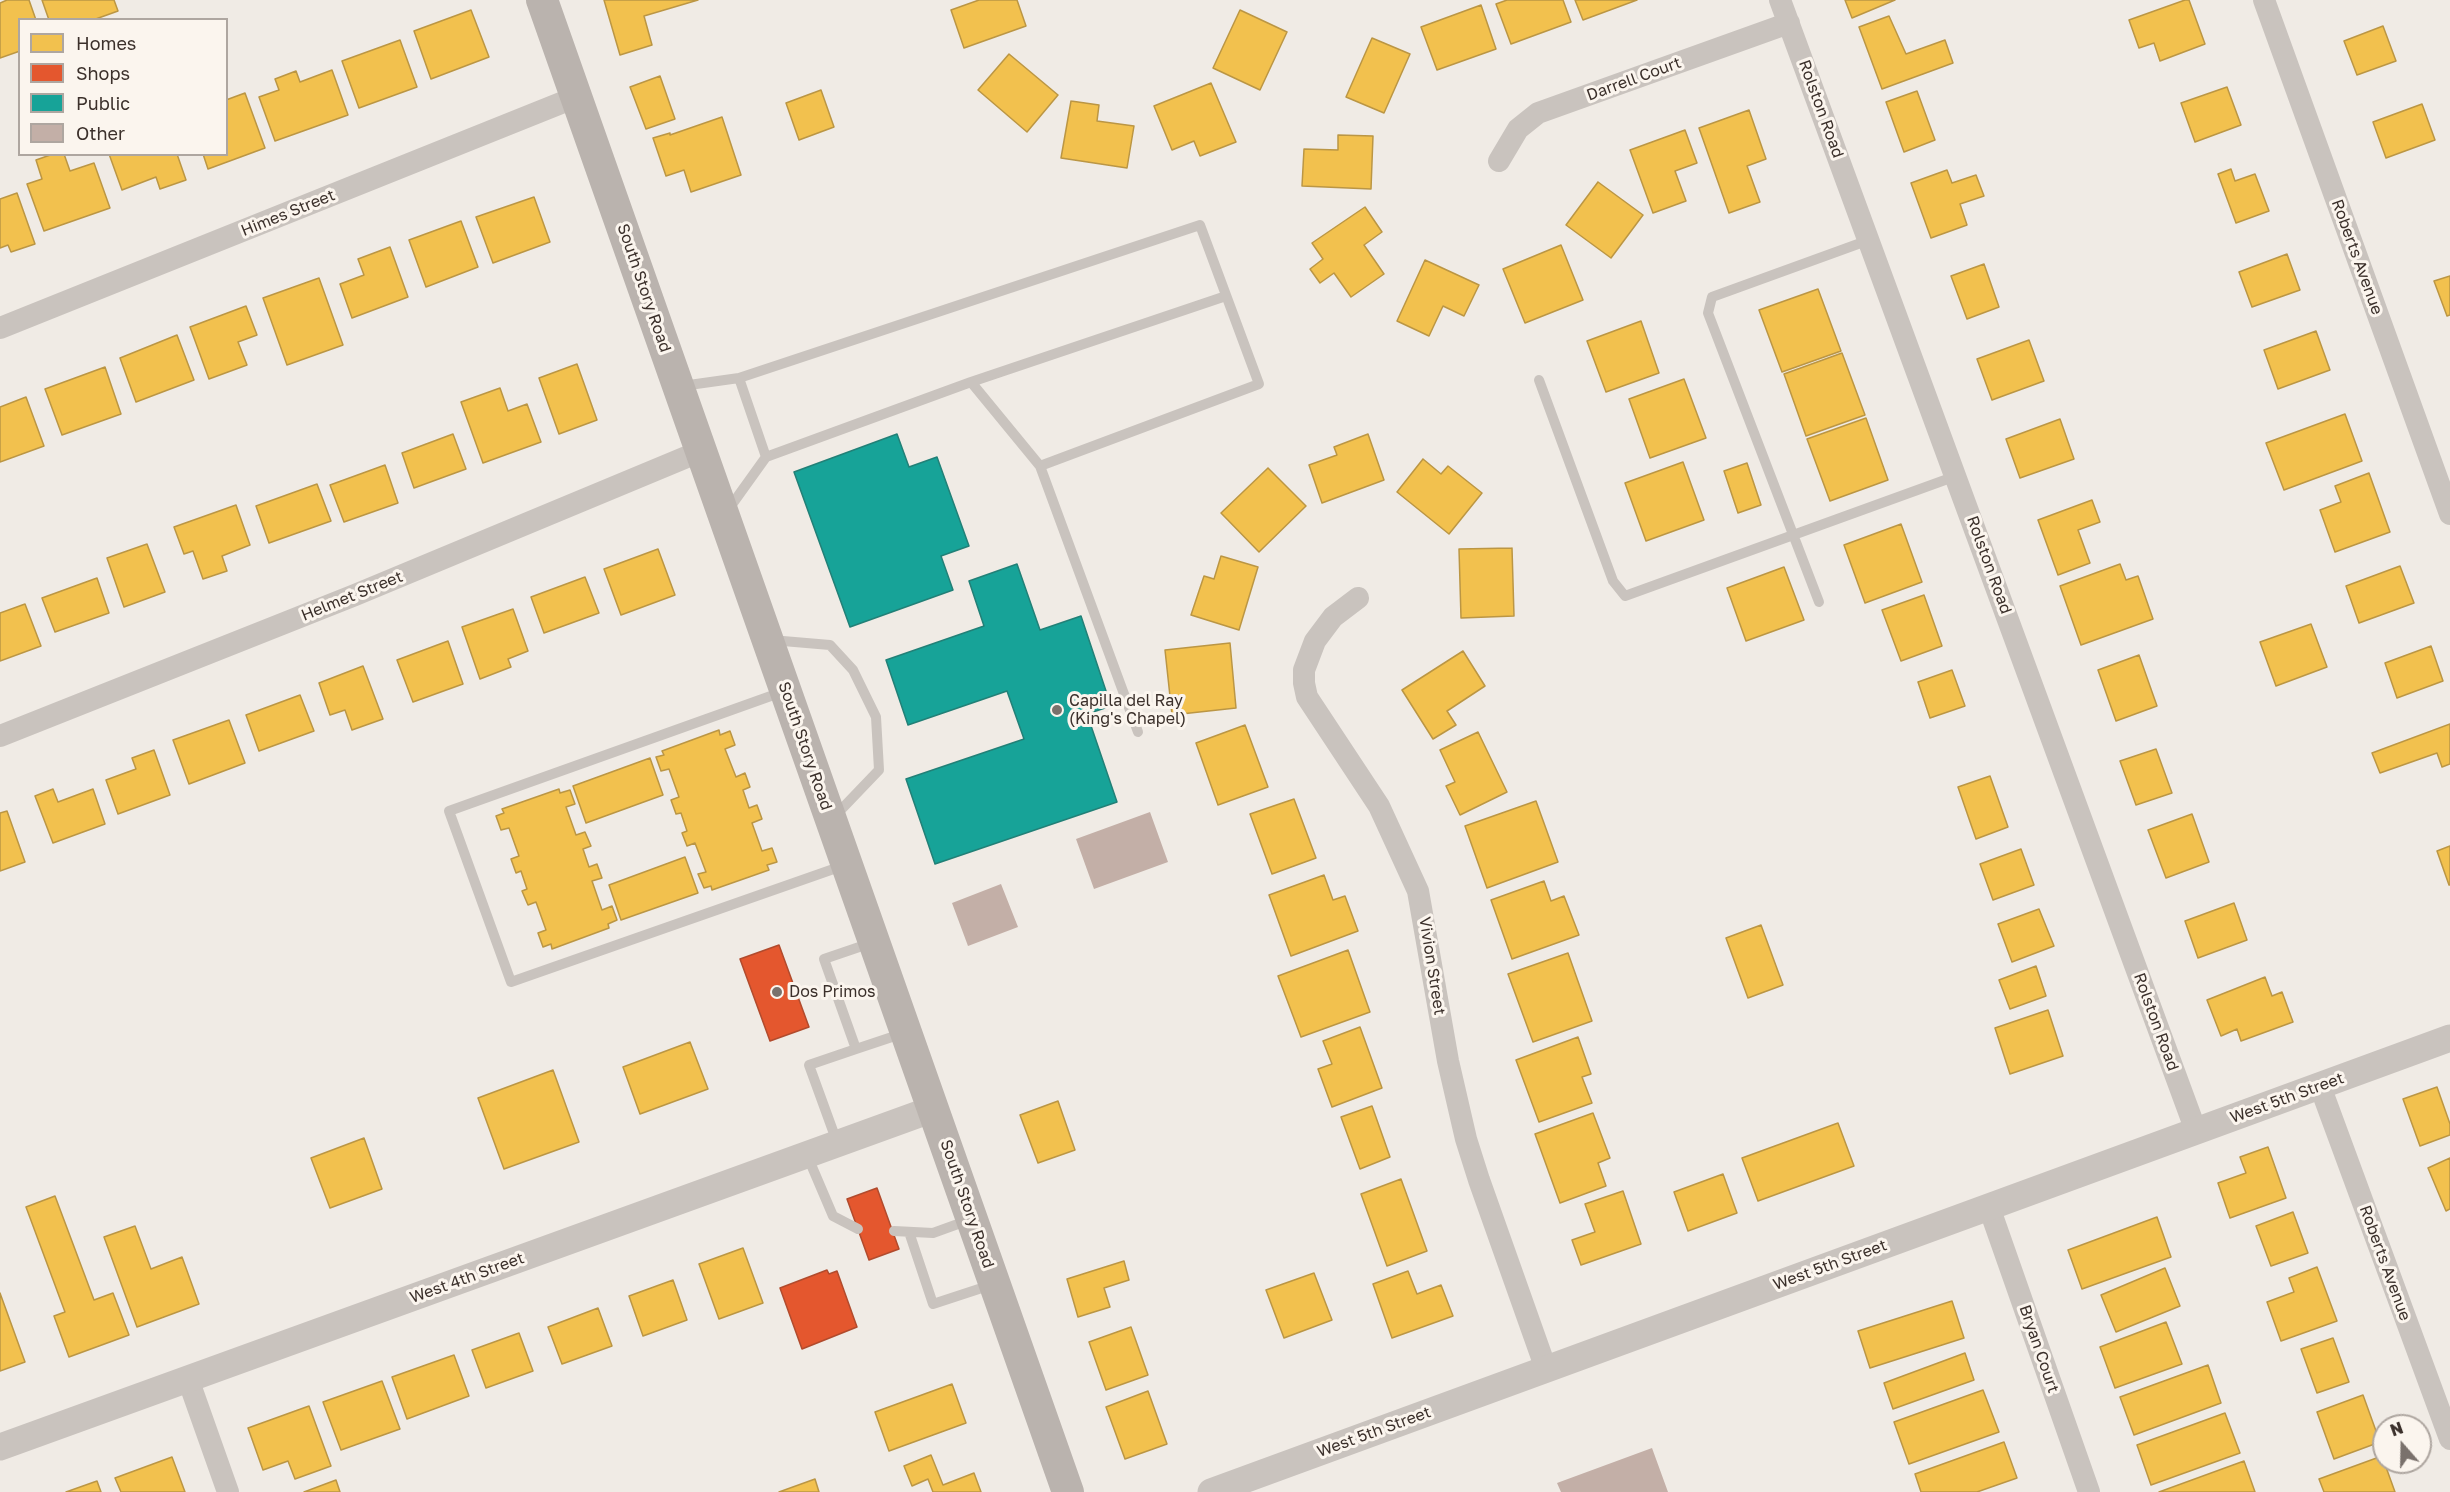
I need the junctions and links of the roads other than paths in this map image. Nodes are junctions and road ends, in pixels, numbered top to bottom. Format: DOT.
graph roads {
  1 [pos="542,0"];
  2 [pos="1780,0"];
  3 [pos="2264,0"];
  4 [pos="1789,23"];
  5 [pos="576,97"];
  6 [pos="1499,162"];
  7 [pos="1869,240"];
  8 [pos="1226,296"];
  9 [pos="0,328"];
  10 [pos="739,378"];
  11 [pos="1539,380"];
  12 [pos="971,382"];
  13 [pos="678,387"];
  14 [pos="701,451"];
  15 [pos="766,457"];
  16 [pos="1040,466"];
  17 [pos="1956,476"];
  18 [pos="2450,514"];
  19 [pos="724,516"];
  20 [pos="1794,536"];
  21 [pos="1358,598"];
  22 [pos="1819,602"];
  23 [pos="768,640"];
  24 [pos="785,691"];
  25 [pos="1138,732"];
  26 [pos="0,736"];
  27 [pos="831,820"];
  28 [pos="847,864"];
  29 [pos="874,942"];
  30 [pos="906,1032"];
  31 [pos="2450,1038"];
  32 [pos="856,1049"];
  33 [pos="2320,1086"];
  34 [pos="933,1109"];
  35 [pos="2196,1131"];
  36 [pos="837,1144"];
  37 [pos="807,1155"];
  38 [pos="1989,1207"];
  39 [pos="972,1220"];
  40 [pos="858,1229"];
  41 [pos="894,1231"];
  42 [pos="909,1232"];
  43 [pos="994,1284"];
  44 [pos="1546,1369"];
  45 [pos="188,1378"];
  46 [pos="2450,1439"];
  47 [pos="0,1447"];
  48 [pos="228,1492"];
  49 [pos="1068,1492"];
  50 [pos="1211,1492"];
  51 [pos="2090,1492"];
  1 -- 5 [label="main road, South Story Road"];
  2 -- 4 [label="street, Rolston Road"];
  3 -- 18 [label="street, Roberts Avenue"];
  4 -- 6 [label="street, Darrell Court"];
  4 -- 7 [label="street, Rolston Road"];
  5 -- 9 [label="street, Himes Street"];
  5 -- 13 [label="main road, South Story Road"];
  7 -- 17 [label="street, Rolston Road"];
  7 -- 20 [label="lane"];
  8 -- 10 [label="lane"];
  8 -- 12 [label="lane"];
  8 -- 16 [label="lane"];
  10 -- 13 [label="lane"];
  10 -- 15 [label="lane"];
  11 -- 20 [label="lane"];
  12 -- 15 [label="lane"];
  12 -- 16 [label="lane"];
  13 -- 14 [label="main road, South Story Road"];
  14 -- 19 [label="main road, South Story Road"];
  14 -- 26 [label="street, Helmet Street"];
  15 -- 19 [label="lane"];
  16 -- 25 [label="lane"];
  17 -- 20 [label="lane"];
  17 -- 35 [label="street, Rolston Road"];
  19 -- 23 [label="main road, South Story Road"];
  20 -- 22 [label="lane"];
  21 -- 44 [label="street, Vivion Street"];
  23 -- 24 [label="main road, South Story Road"];
  23 -- 27 [label="lane"];
  24 -- 27 [label="main road, South Story Road"];
  24 -- 28 [label="lane"];
  27 -- 28 [label="main road, South Story Road"];
  28 -- 29 [label="main road, South Story Road"];
  29 -- 30 [label="main road, South Story Road"];
  29 -- 32 [label="lane"];
  30 -- 32 [label="lane"];
  30 -- 34 [label="main road, South Story Road"];
  31 -- 33 [label="street, West 5th Street"];
  32 -- 36 [label="lane"];
  33 -- 35 [label="street, West 5th Street"];
  33 -- 46 [label="street, Roberts Avenue"];
  34 -- 36 [label="street, West 4th Street"];
  34 -- 39 [label="main road, South Story Road"];
  35 -- 38 [label="street, West 5th Street"];
  36 -- 37 [label="street, West 4th Street"];
  37 -- 40 [label="lane"];
  37 -- 45 [label="street, West 4th Street"];
  38 -- 44 [label="street, West 5th Street"];
  38 -- 51 [label="street, Bryan Court"];
  39 -- 42 [label="lane"];
  39 -- 43 [label="main road, South Story Road"];
  41 -- 42 [label="lane"];
  42 -- 43 [label="lane"];
  43 -- 49 [label="main road, South Story Road"];
  44 -- 50 [label="street, West 5th Street"];
  45 -- 47 [label="street, West 4th Street"];
  45 -- 48 [label="street"];
}
